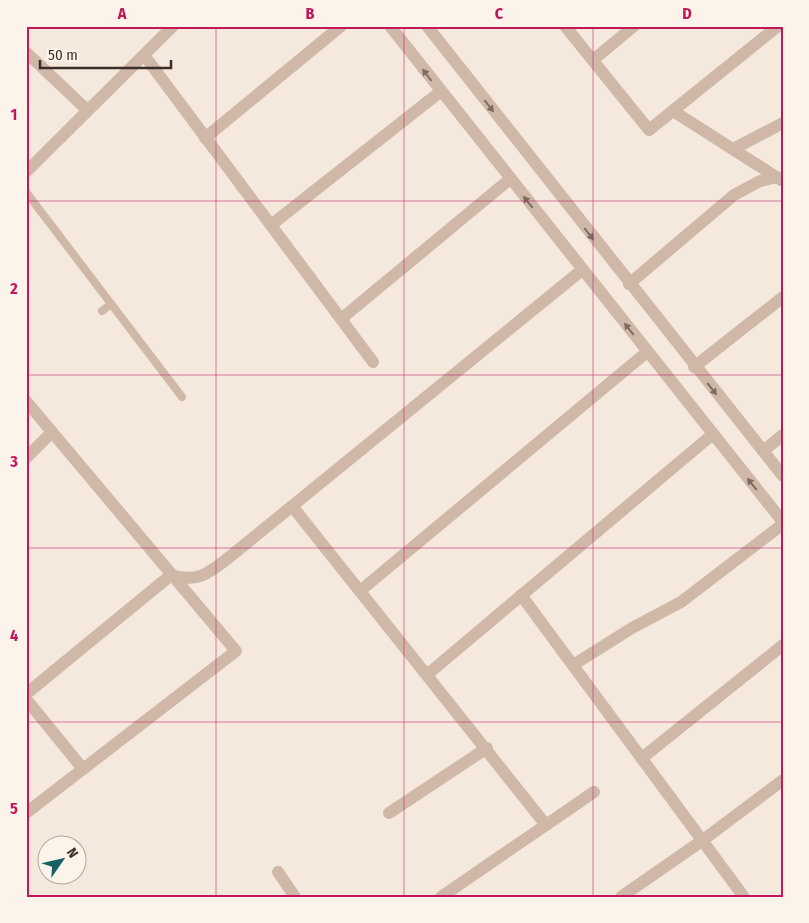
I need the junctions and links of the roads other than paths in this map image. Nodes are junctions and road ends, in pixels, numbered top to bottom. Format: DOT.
graph roads {
  1 [pos="173,26"];
  2 [pos="341,26"];
  3 [pos="390,26"];
  4 [pos="427,26"];
  5 [pos="565,26"];
  6 [pos="634,26"];
  7 [pos="778,26"];
  8 [pos="26,52"];
  9 [pos="144,55"];
  10 [pos="593,60"];
  11 [pos="440,92"];
  12 [pos="87,110"];
  13 [pos="673,111"];
  14 [pos="783,123"];
  15 [pos="205,138"];
  16 [pos="733,149"];
  17 [pos="26,172"];
  18 [pos="510,179"];
  19 [pos="780,179"];
  20 [pos="26,192"];
  21 [pos="271,225"];
  22 [pos="582,270"];
  23 [pos="629,284"];
  24 [pos="783,297"];
  25 [pos="112,304"];
  26 [pos="102,311"];
  27 [pos="341,319"];
  28 [pos="647,352"];
  29 [pos="373,362"];
  30 [pos="694,367"];
  31 [pos="182,397"];
  32 [pos="26,401"];
  33 [pos="52,432"];
  34 [pos="713,434"];
  35 [pos="783,435"];
  36 [pos="763,451"];
  37 [pos="26,458"];
  38 [pos="783,476"];
  39 [pos="292,506"];
  40 [pos="783,523"];
  41 [pos="171,575"];
  42 [pos="360,591"];
  43 [pos="521,595"];
  44 [pos="783,645"];
  45 [pos="573,665"];
  46 [pos="428,674"];
  47 [pos="26,694"];
  48 [pos="26,700"];
  49 [pos="487,748"];
  50 [pos="642,758"];
  51 [pos="83,770"];
  52 [pos="783,780"];
  53 [pos="594,792"];
  54 [pos="26,813"];
  55 [pos="389,814"];
  56 [pos="546,825"];
  57 [pos="702,840"];
  58 [pos="278,872"];
  59 [pos="296,897"];
  60 [pos="441,897"];
  61 [pos="621,897"];
  62 [pos="744,897"];
  1 -- 9 [label="street"];
  2 -- 15 [label="street"];
  11 -- 3 [label="street, one-way"];
  4 -- 23 [label="street, one-way"];
  5 -- 10 [label="street"];
  6 -- 10 [label="street"];
  7 -- 13 [label="street"];
  8 -- 12 [label="street"];
  9 -- 12 [label="street"];
  9 -- 15 [label="street"];
  10 -- 13 [label="street"];
  11 -- 18 [label="street"];
  11 -- 21 [label="street"];
  12 -- 17 [label="street"];
  13 -- 16 [label="street"];
  14 -- 16 [label="street"];
  15 -- 21 [label="street"];
  16 -- 19 [label="street"];
  22 -- 18 [label="street, one-way"];
  18 -- 27 [label="street"];
  19 -- 23 [label="street"];
  20 -- 25 [label="lane"];
  21 -- 27 [label="street"];
  28 -- 22 [label="street, one-way"];
  22 -- 39 [label="street"];
  23 -- 30 [label="street"];
  24 -- 30 [label="street"];
  25 -- 26 [label="lane"];
  25 -- 31 [label="lane"];
  27 -- 29 [label="street"];
  28 -- 34 [label="street"];
  28 -- 42 [label="street"];
  30 -- 36 [label="street, one-way"];
  32 -- 33 [label="street"];
  33 -- 37 [label="street"];
  33 -- 41 [label="street"];
  40 -- 34 [label="street, one-way"];
  34 -- 43 [label="street"];
  35 -- 36 [label="street"];
  36 -- 38 [label="street"];
  39 -- 41 [label="street"];
  39 -- 42 [label="street"];
  40 -- 45 [label="street"];
  41 -- 47 [label="street"];
  41 -- 51 [label="street"];
  42 -- 46 [label="street"];
  43 -- 45 [label="street"];
  43 -- 46 [label="street"];
  44 -- 50 [label="street"];
  45 -- 50 [label="street"];
  46 -- 49 [label="street"];
  48 -- 51 [label="street"];
  49 -- 55 [label="street"];
  49 -- 56 [label="street"];
  50 -- 57 [label="street"];
  51 -- 54 [label="street"];
  52 -- 57 [label="street"];
  53 -- 56 [label="street"];
  56 -- 60 [label="street"];
  57 -- 61 [label="street"];
  57 -- 62 [label="street"];
  58 -- 59 [label="street"];
}
